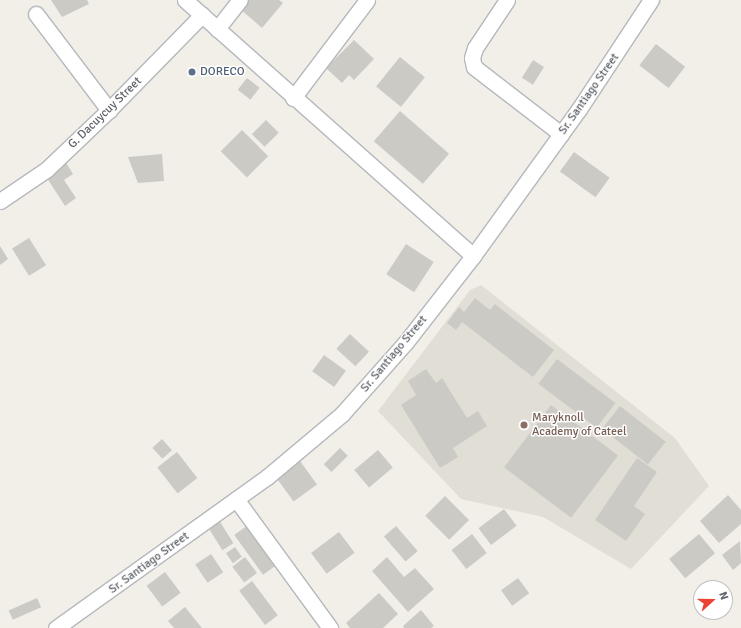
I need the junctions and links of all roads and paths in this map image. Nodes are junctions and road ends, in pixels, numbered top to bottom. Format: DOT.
graph roads {
  1 [pos="185,0"];
  2 [pos="240,0"];
  3 [pos="367,0"];
  4 [pos="507,0"];
  5 [pos="651,0"];
  6 [pos="36,14"];
  7 [pos="202,15"];
  8 [pos="217,29"];
  9 [pos="293,98"];
  10 [pos="109,110"];
  11 [pos="561,134"];
  12 [pos="0,201"];
  13 [pos="473,256"];
  14 [pos="236,499"];
  15 [pos="56,628"];
  16 [pos="330,628"];
  1 -- 7 [label="street"];
  2 -- 8 [label="street"];
  3 -- 9 [label="street"];
  4 -- 11 [label="street"];
  5 -- 11 [label="street, Sr. Santiago Street"];
  6 -- 10 [label="street"];
  7 -- 8 [label="street"];
  7 -- 10 [label="street, G. Dacuycuy Street"];
  8 -- 9 [label="street"];
  9 -- 13 [label="street"];
  10 -- 12 [label="street, G. Dacuycuy Street"];
  11 -- 13 [label="street, Sr. Santiago Street"];
  13 -- 14 [label="street, Sr. Santiago Street"];
  14 -- 15 [label="street, Sr. Santiago Street"];
  14 -- 16 [label="street"];
}
